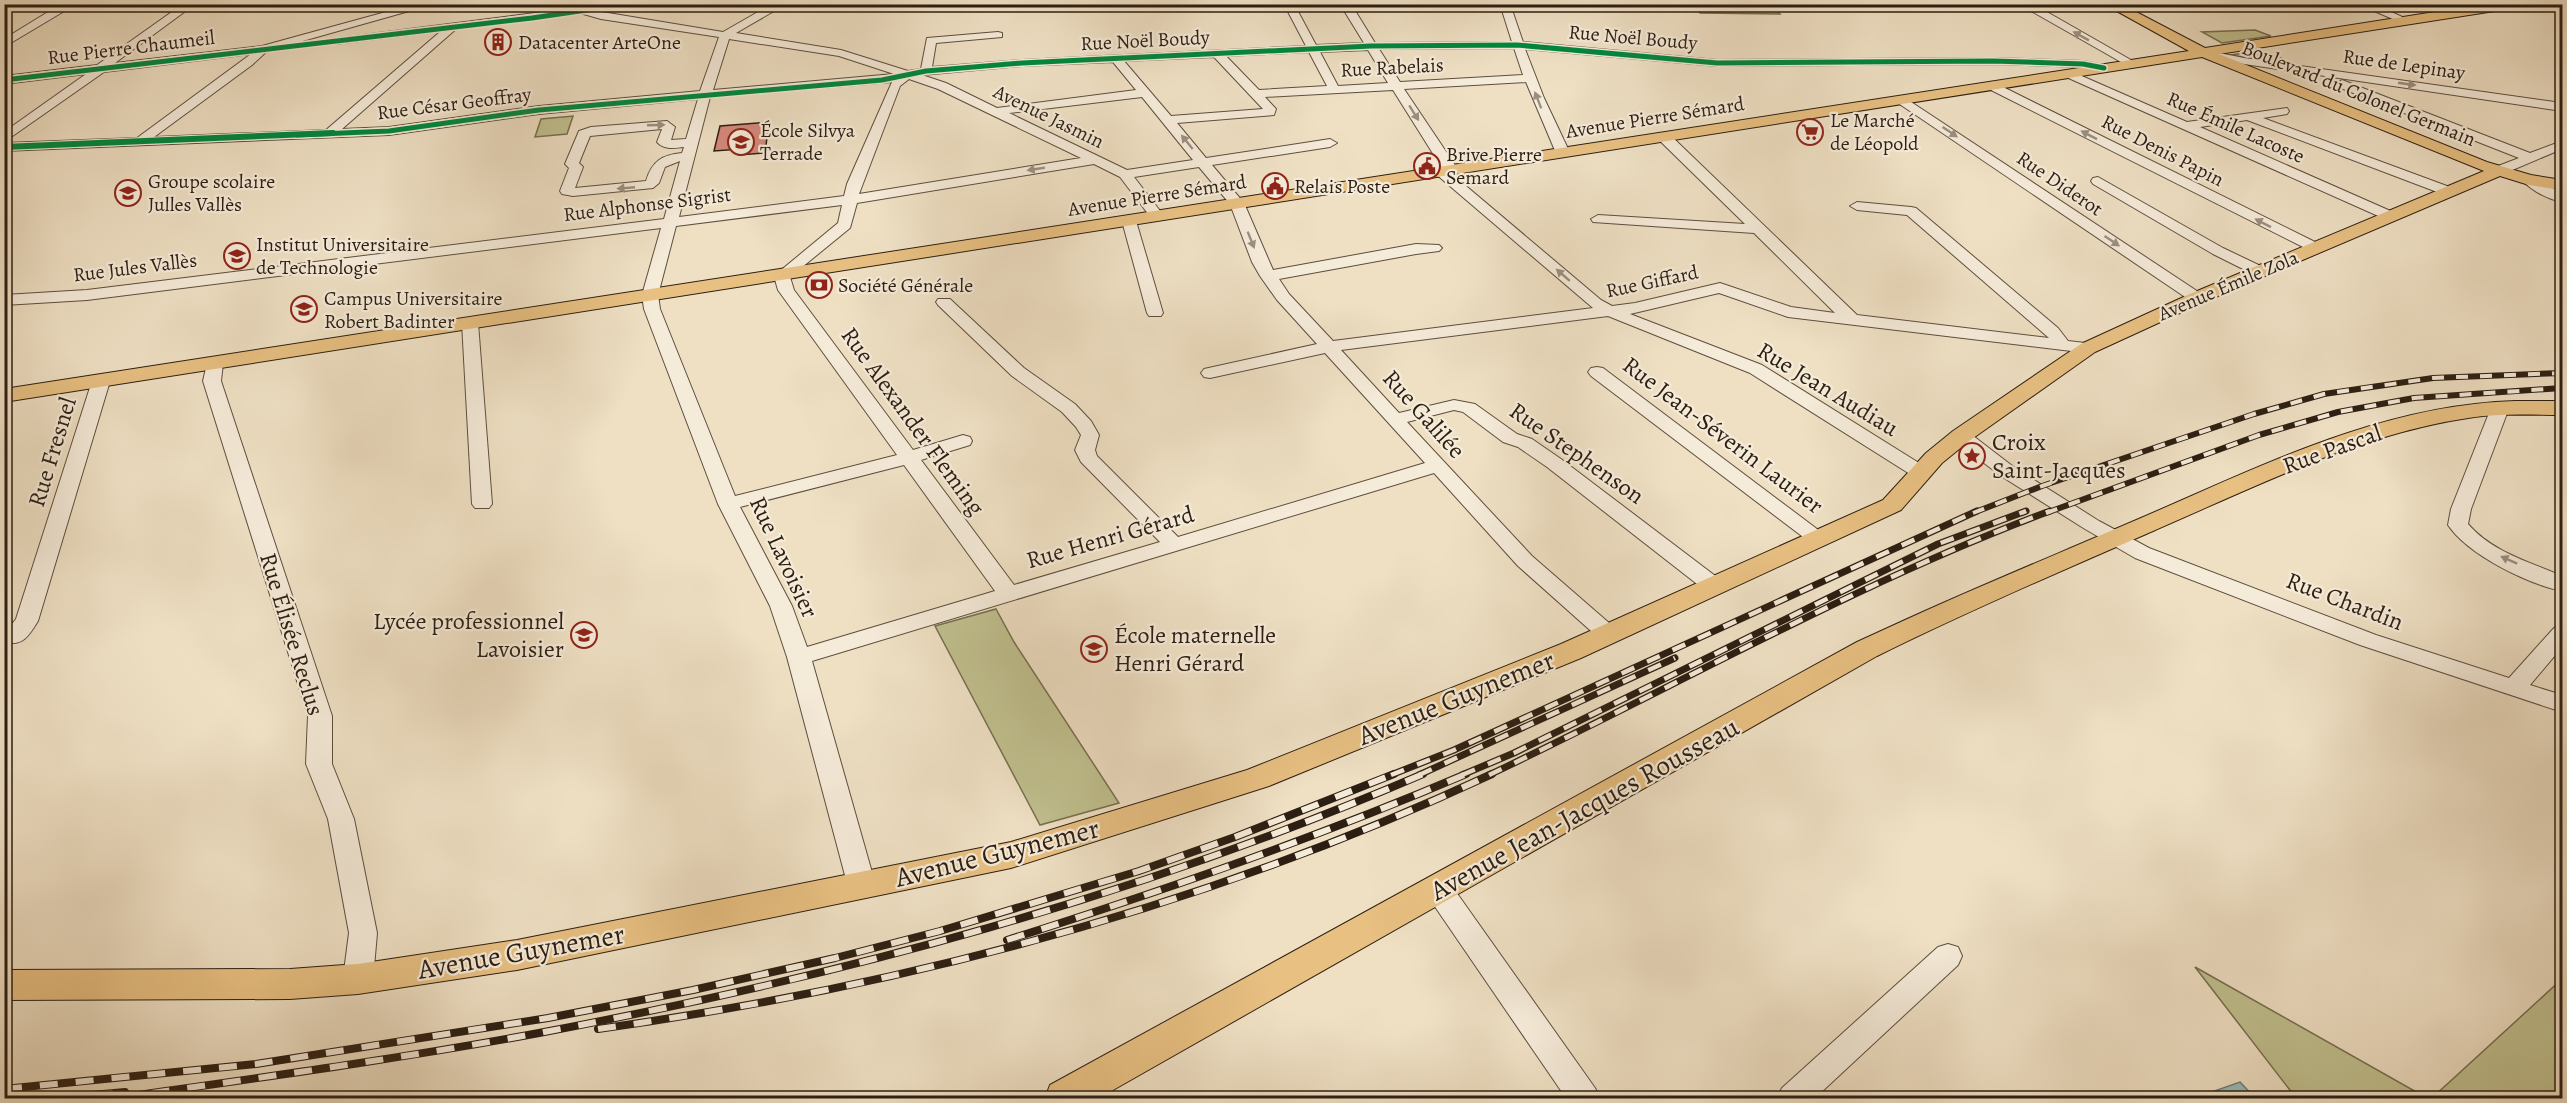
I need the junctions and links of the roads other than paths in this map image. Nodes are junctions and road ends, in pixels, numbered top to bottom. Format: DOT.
graph roads {
  1 [pos="117,4"];
  2 [pos="190,4"];
  3 [pos="429,4"];
  4 [pos="561,4"];
  5 [pos="628,4"];
  6 [pos="780,4"];
  7 [pos="1289,4"];
  8 [pos="1345,4"];
  9 [pos="1505,4"];
  10 [pos="2024,4"];
  11 [pos="2110,4"];
  12 [pos="2363,4"];
  13 [pos="2514,4"];
  14 [pos="67,6"];
  15 [pos="579,11"];
  16 [pos="2406,21"];
  17 [pos="452,27"];
  18 [pos="725,35"];
  19 [pos="998,36"];
  20 [pos="2170,36"];
  21 [pos="4,44"];
  22 [pos="1517,45"];
  23 [pos="1371,46"];
  24 [pos="262,49"];
  25 [pos="1312,50"];
  26 [pos="2204,52"];
  27 [pos="1218,55"];
  28 [pos="2184,56"];
  29 [pos="1117,60"];
  30 [pos="2132,64"];
  31 [pos="2104,68"];
  32 [pos="101,69"];
  33 [pos="926,71"];
  34 [pos="2315,71"];
  35 [pos="2067,74"];
  36 [pos="906,75"];
  37 [pos="1530,78"];
  38 [pos="4,80"];
  39 [pos="1397,86"];
  40 [pos="1993,86"];
  41 [pos="1334,89"];
  42 [pos="1144,93"];
  43 [pos="2466,93"];
  44 [pos="1256,94"];
  45 [pos="705,95"];
  46 [pos="1902,100"];
  47 [pos="2454,103"];
  48 [pos="2431,106"];
  49 [pos="2562,107"];
  50 [pos="2408,110"];
  51 [pos="998,111"];
  52 [pos="2283,111"];
  53 [pos="2247,116"];
  54 [pos="1169,120"];
  55 [pos="2184,126"];
  56 [pos="329,134"];
  57 [pos="1663,136"];
  58 [pos="4,138"];
  59 [pos="139,142"];
  60 [pos="1330,143"];
  61 [pos="2562,144"];
  62 [pos="4,147"];
  63 [pos="691,150"];
  64 [pos="1563,153"];
  65 [pos="2531,158"];
  66 [pos="1094,160"];
  67 [pos="1204,163"];
  68 [pos="2498,171"];
  69 [pos="1447,172"];
  70 [pos="1125,174"];
  71 [pos="2529,180"];
  72 [pos="2098,181"];
  73 [pos="2562,185"];
  74 [pos="2450,192"];
  75 [pos="2562,198"];
  76 [pos="850,200"];
  77 [pos="1237,204"];
  78 [pos="1857,207"];
  79 [pos="1157,216"];
  80 [pos="2390,216"];
  81 [pos="1598,219"];
  82 [pos="1129,221"];
  83 [pos="670,222"];
  84 [pos="1757,229"];
  85 [pos="1434,248"];
  86 [pos="2316,249"];
  87 [pos="449,250"];
  88 [pos="2261,272"];
  89 [pos="782,276"];
  90 [pos="1268,276"];
  91 [pos="650,295"];
  92 [pos="2197,298"];
  93 [pos="4,300"];
  94 [pos="944,302"];
  95 [pos="1609,311"];
  96 [pos="1155,313"];
  97 [pos="1852,320"];
  98 [pos="470,323"];
  99 [pos="2060,343"];
  100 [pos="1327,347"];
  101 [pos="2088,348"];
  102 [pos="214,363"];
  103 [pos="1597,372"];
  104 [pos="1210,373"];
  105 [pos="101,381"];
  106 [pos="4,396"];
  107 [pos="2500,408"];
  108 [pos="2562,408"];
  109 [pos="1395,419"];
  110 [pos="1961,436"];
  111 [pos="963,441"];
  112 [pos="907,458"];
  113 [pos="1437,466"];
  114 [pos="1920,472"];
  115 [pos="482,504"];
  116 [pos="728,504"];
  117 [pos="2113,538"];
  118 [pos="1818,539"];
  119 [pos="1175,545"];
  120 [pos="2562,584"];
  121 [pos="1714,586"];
  122 [pos="1009,594"];
  123 [pos="2562,633"];
  124 [pos="1608,634"];
  125 [pos="14,637"];
  126 [pos="799,657"];
  127 [pos="2514,688"];
  128 [pos="2562,704"];
  129 [pos="861,884"];
  130 [pos="1439,890"];
  131 [pos="1948,956"];
  132 [pos="357,979"];
  133 [pos="4,985"];
  134 [pos="1064,1098"];
  135 [pos="1584,1098"];
  136 [pos="1793,1098"];
  1 -- 14 [label="street"];
  2 -- 32 [label="street"];
  3 -- 24 [label="street, Rue Pierre Chaumeil"];
  4 -- 15 [label="street"];
  5 -- 15 [label="street"];
  6 -- 18 [label="street"];
  7 -- 25 [label="street"];
  8 -- 23 [label="street, Rue Jean Audiau"];
  9 -- 22 [label="street"];
  30 -- 10 [label="street, one-way"];
  11 -- 20 [label="main road, Boulevard du Colonel Germain"];
  12 -- 16 [label="street"];
  13 -- 16 [label="main road, Avenue Pierre Sémard"];
  14 -- 21 [label="street"];
  15 -- 17 [label="street"];
  15 -- 18 [label="street, Avenue Jasmin"];
  16 -- 26 [label="main road, Avenue Pierre Sémard"];
  17 -- 24 [label="street"];
  17 -- 56 [label="street"];
  18 -- 36 [label="street, Avenue Jasmin"];
  18 -- 45 [label="street"];
  19 -- 33 [label="street"];
  20 -- 26 [label="main road, Boulevard du Colonel Germain"];
  20 -- 28 [label="main road"];
  22 -- 23 [label="street, Rue Noël Boudy"];
  22 -- 31 [label="street, Rue Noël Boudy"];
  22 -- 37 [label="street"];
  23 -- 25 [label="street, Rue Noël Boudy"];
  23 -- 39 [label="street, Rue Jean Audiau"];
  24 -- 32 [label="street, Rue Pierre Chaumeil"];
  24 -- 59 [label="street"];
  25 -- 27 [label="street, Rue Noël Boudy"];
  25 -- 41 [label="street"];
  26 -- 28 [label="main road, Avenue Pierre Sémard"];
  26 -- 34 [label="street, Rue de Lepinay"];
  26 -- 68 [label="main road, Boulevard du Colonel Germain"];
  27 -- 29 [label="street, Rue Noël Boudy"];
  27 -- 44 [label="street"];
  28 -- 30 [label="main road, Avenue Pierre Sémard"];
  29 -- 33 [label="street, Rue Noël Boudy"];
  29 -- 42 [label="street, Rue Galilée"];
  30 -- 31 [label="main road, Avenue Pierre Sémard"];
  31 -- 35 [label="main road, Avenue Pierre Sémard"];
  32 -- 38 [label="street, Rue Pierre Chaumeil"];
  32 -- 58 [label="street"];
  33 -- 36 [label="street, Rue Noël Boudy"];
  34 -- 43 [label="street, Rue de Lepinay, one-way"];
  34 -- 50 [label="street"];
  35 -- 40 [label="main road, Avenue Pierre Sémard"];
  35 -- 55 [label="street, Rue Émile Lacoste"];
  36 -- 45 [label="street, Rue César Geoffray"];
  36 -- 51 [label="street, Avenue Jasmin"];
  36 -- 76 [label="street"];
  37 -- 39 [label="street, Rue Rabelais"];
  64 -- 37 [label="street, one-way"];
  39 -- 41 [label="street, Rue Rabelais"];
  39 -- 69 [label="street, Rue Jean Audiau, one-way"];
  40 -- 46 [label="main road, Avenue Pierre Sémard"];
  86 -- 40 [label="street, Rue Denis Papin, one-way"];
  41 -- 44 [label="street, Rue Rabelais"];
  42 -- 51 [label="street"];
  42 -- 54 [label="street, Rue Galilée"];
  43 -- 47 [label="street"];
  43 -- 49 [label="street, Rue de Lepinay"];
  44 -- 54 [label="street"];
  45 -- 56 [label="street, Rue César Geoffray"];
  45 -- 63 [label="street"];
  46 -- 57 [label="main road, Avenue Pierre Sémard"];
  46 -- 92 [label="street, Rue Diderot, one-way"];
  48 -- 50 [label="street"];
  50 -- 65 [label="street"];
  51 -- 66 [label="street, Avenue Jasmin"];
  52 -- 53 [label="street"];
  53 -- 55 [label="street"];
  53 -- 74 [label="street"];
  67 -- 54 [label="street, Rue Galilée, one-way"];
  55 -- 80 [label="street, Rue Émile Lacoste"];
  56 -- 59 [label="street, Rue César Geoffray"];
  57 -- 64 [label="main road, Avenue Pierre Sémard"];
  57 -- 84 [label="street"];
  59 -- 62 [label="street, Rue César Geoffray"];
  60 -- 67 [label="street"];
  61 -- 65 [label="street, Avenue Émile Zola"];
  63 -- 63 [label="street, one-way"];
  63 -- 83 [label="street"];
  64 -- 69 [label="main road, Avenue Pierre Sémard"];
  65 -- 68 [label="street, Avenue Émile Zola"];
  66 -- 70 [label="street, Avenue Jasmin"];
  66 -- 76 [label="street, Rue Alphonse Sigrist, one-way"];
  67 -- 70 [label="street"];
  67 -- 77 [label="street, Rue Galilée"];
  68 -- 71 [label="main road, Boulevard du Colonel Germain"];
  68 -- 74 [label="main road, Avenue Émile Zola"];
  69 -- 77 [label="main road, Avenue Pierre Sémard"];
  95 -- 69 [label="street, Rue Jean Audiau, one-way"];
  70 -- 79 [label="street, Avenue Jasmin"];
  71 -- 73 [label="main road, Boulevard du Colonel Germain"];
  71 -- 75 [label="street"];
  72 -- 88 [label="street"];
  74 -- 80 [label="main road, Avenue Émile Zola"];
  76 -- 83 [label="street, Rue Alphonse Sigrist"];
  76 -- 89 [label="street"];
  77 -- 79 [label="main road, Avenue Pierre Sémard"];
  77 -- 90 [label="street, Rue Galilée, one-way"];
  78 -- 99 [label="street"];
  79 -- 82 [label="main road, Avenue Pierre Sémard"];
  80 -- 86 [label="main road, Avenue Émile Zola"];
  81 -- 84 [label="street"];
  82 -- 89 [label="main road, Avenue Pierre Sémard"];
  82 -- 96 [label="street"];
  83 -- 87 [label="street, Rue Alphonse Sigrist"];
  83 -- 91 [label="street"];
  84 -- 97 [label="street"];
  85 -- 90 [label="street"];
  86 -- 88 [label="main road, Avenue Émile Zola"];
  87 -- 93 [label="street, Rue Jules Vallès"];
  88 -- 92 [label="main road, Avenue Émile Zola"];
  89 -- 91 [label="main road, Avenue Pierre Sémard"];
  89 -- 112 [label="street, Rue Alexander Fleming"];
  90 -- 100 [label="street, Rue Galilée"];
  91 -- 98 [label="main road, Avenue Pierre Sémard"];
  91 -- 116 [label="street, Rue Lavoisier"];
  92 -- 101 [label="main road, Avenue Émile Zola"];
  94 -- 119 [label="street"];
  95 -- 97 [label="street, Rue Giffard"];
  95 -- 100 [label="street, Rue Giffard"];
  95 -- 114 [label="street, Rue Jean Audiau"];
  97 -- 99 [label="street, Rue Giffard"];
  98 -- 102 [label="main road, Avenue Pierre Sémard"];
  98 -- 115 [label="street"];
  99 -- 101 [label="street, Rue Giffard"];
  100 -- 104 [label="street, Rue Giffard"];
  100 -- 109 [label="street, Rue Galilée"];
  101 -- 110 [label="main road, Avenue Émile Zola"];
  102 -- 105 [label="main road, Avenue Pierre Sémard"];
  102 -- 132 [label="street, Rue Élisée Reclus"];
  103 -- 118 [label="street, Rue Jean-Séverin Laurier"];
  105 -- 106 [label="main road, Avenue Pierre Sémard"];
  105 -- 125 [label="street, Rue Fresnel"];
  107 -- 108 [label="main road, Rue Pascal"];
  107 -- 117 [label="main road, Rue Pascal"];
  120 -- 107 [label="street, one-way"];
  109 -- 113 [label="street, Rue Galilée"];
  109 -- 121 [label="street, Rue Stephenson"];
  110 -- 114 [label="main road, Avenue Émile Zola"];
  110 -- 117 [label="street, Rue Chardin"];
  111 -- 112 [label="street"];
  112 -- 116 [label="street"];
  112 -- 122 [label="street, Rue Alexander Fleming"];
  113 -- 119 [label="street, Rue Henri Gérard"];
  113 -- 124 [label="street, Rue Galilée"];
  114 -- 118 [label="main road, Avenue Guynemer"];
  116 -- 126 [label="street, Rue Lavoisier"];
  117 -- 127 [label="street, Rue Chardin"];
  117 -- 130 [label="main road, Avenue Jean-Jacques Rousseau"];
  118 -- 121 [label="main road, Avenue Guynemer"];
  119 -- 122 [label="street, Rue Henri Gérard"];
  121 -- 124 [label="main road, Avenue Guynemer"];
  122 -- 126 [label="street, Rue Henri Gérard"];
  123 -- 127 [label="street"];
  124 -- 129 [label="main road, Avenue Guynemer"];
  126 -- 129 [label="street, Rue Lavoisier"];
  127 -- 128 [label="street, Rue Chardin"];
  129 -- 132 [label="main road, Avenue Guynemer"];
  130 -- 134 [label="main road, Avenue Jean-Jacques Rousseau"];
  130 -- 135 [label="street"];
  131 -- 136 [label="street"];
  132 -- 133 [label="main road, Avenue Guynemer"];
}
